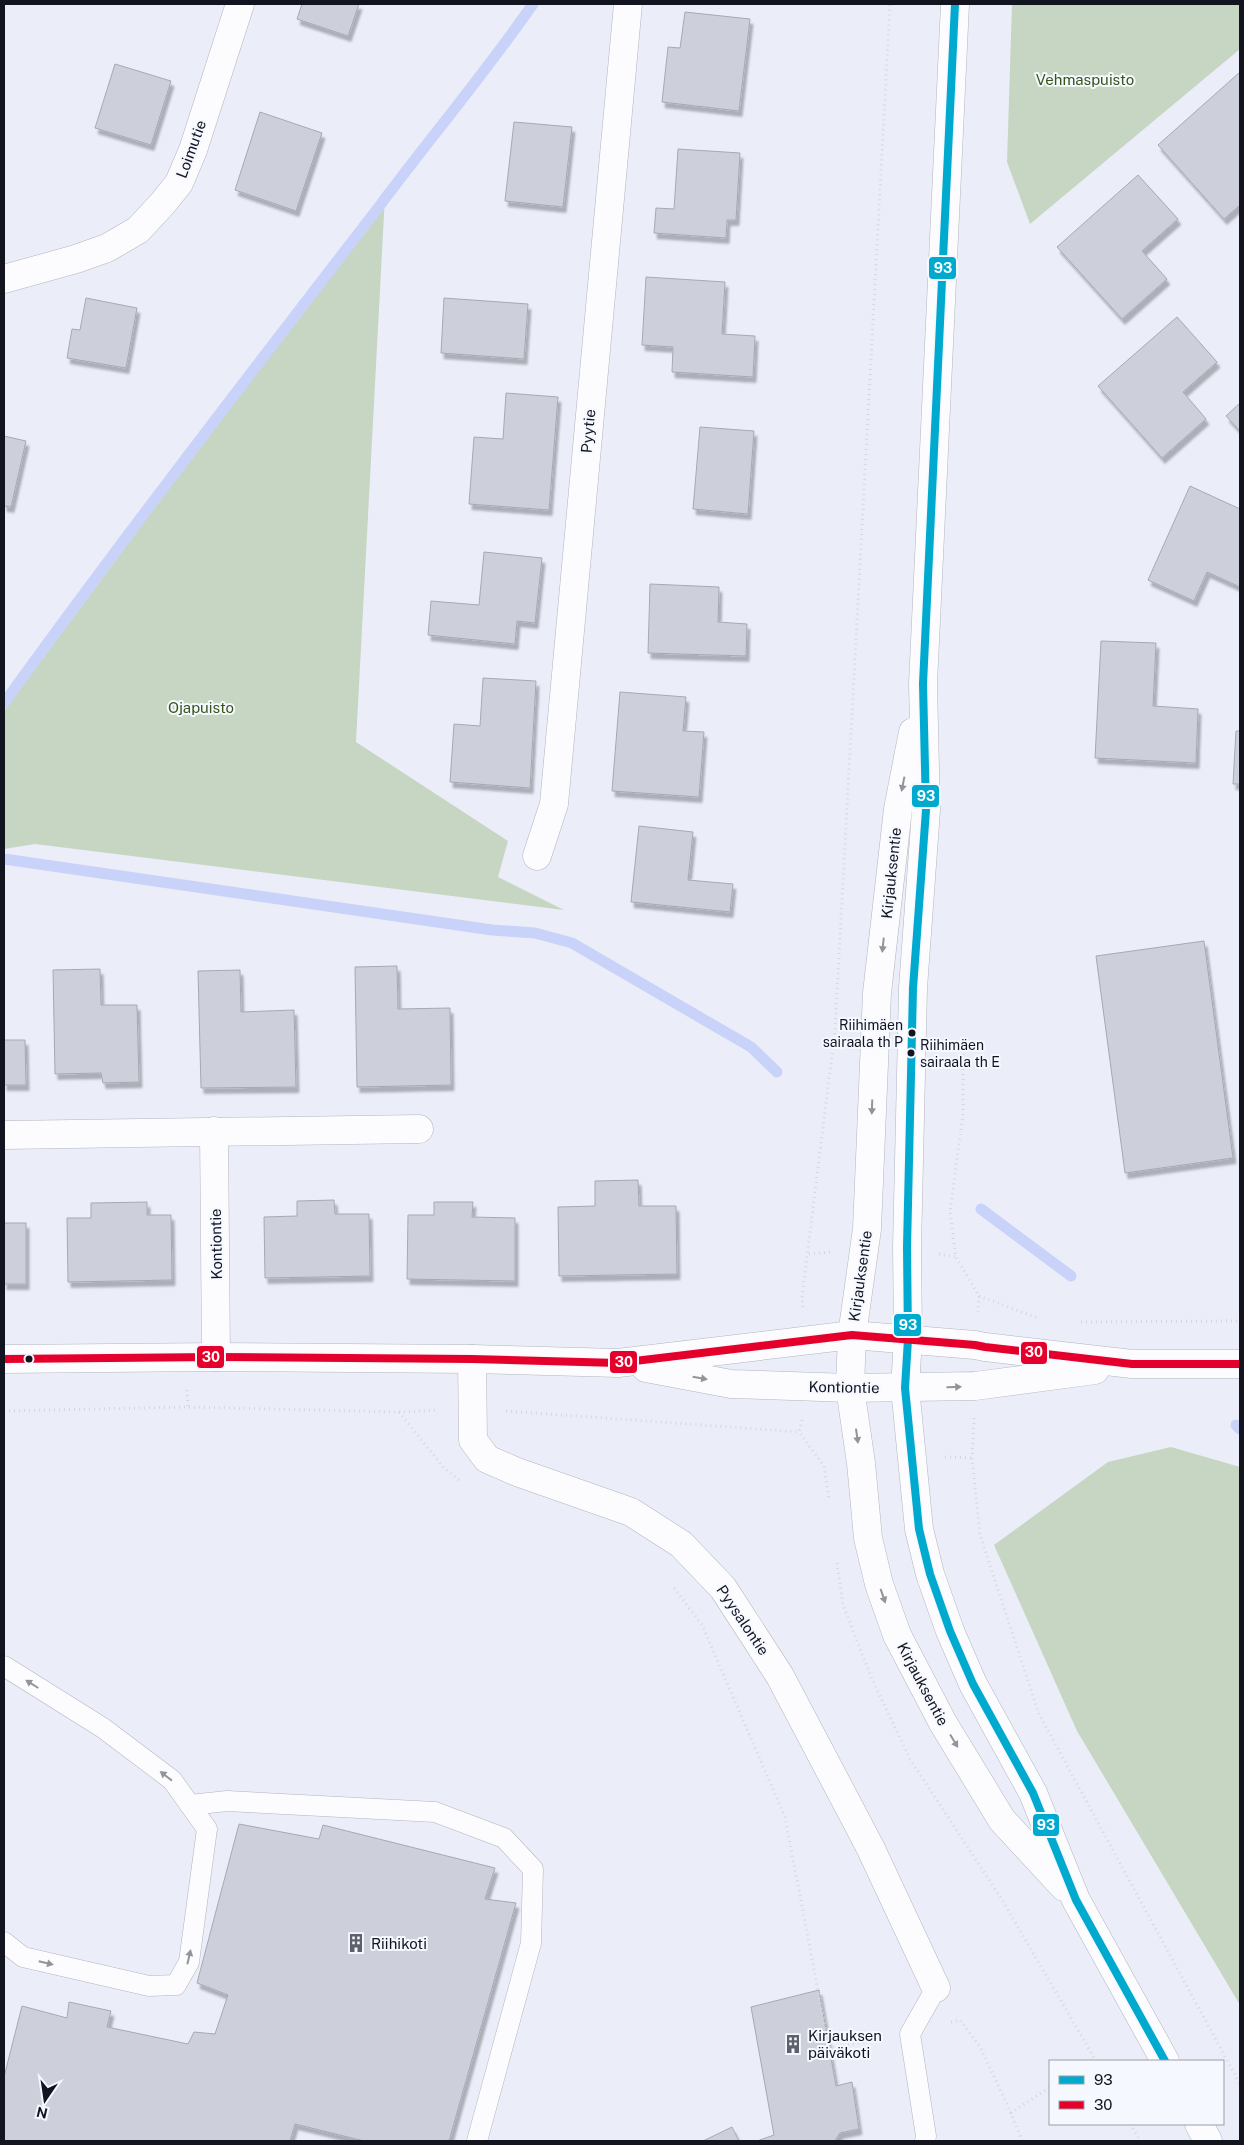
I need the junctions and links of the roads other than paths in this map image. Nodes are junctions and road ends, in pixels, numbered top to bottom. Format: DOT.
graph roads {
  1 [pos="240,4"];
  2 [pos="628,4"];
  3 [pos="955,4"];
  4 [pos="4,279"];
  5 [pos="923,684"];
  6 [pos="537,856"];
  7 [pos="419,1129"];
  8 [pos="214,1131"];
  9 [pos="4,1134"];
  10 [pos="852,1335"];
  11 [pos="908,1339"];
  12 [pos="216,1357"];
  13 [pos="4,1359"];
  14 [pos="472,1359"];
  15 [pos="618,1363"];
  16 [pos="1132,1364"];
  17 [pos="1240,1364"];
  18 [pos="850,1388"];
  19 [pos="905,1388"];
  20 [pos="4,1666"];
  21 [pos="190,1805"];
  22 [pos="1076,1900"];
  23 [pos="4,1942"];
  24 [pos="936,1988"];
  25 [pos="1163,2060"];
  26 [pos="1200,2125"];
  27 [pos="477,2141"];
  28 [pos="925,2141"];
  29 [pos="1208,2141"];
  1 -- 4 [label="street, Loimutie"];
  2 -- 6 [label="street, Pyytie"];
  3 -- 5 [label="street, Kirjauksentie"];
  5 -- 10 [label="street, Kirjauksentie, one-way"];
  5 -- 11 [label="street, Kirjauksentie"];
  7 -- 8 [label="street"];
  8 -- 9 [label="street"];
  8 -- 12 [label="street, Kontiontie"];
  10 -- 11 [label="street, Kontiontie"];
  10 -- 15 [label="street, Kontiontie"];
  10 -- 18 [label="street, Kirjauksentie"];
  11 -- 16 [label="street, Kontiontie"];
  11 -- 19 [label="street, Kirjauksentie"];
  12 -- 13 [label="street, Kontiontie"];
  12 -- 14 [label="street, Kontiontie"];
  14 -- 15 [label="street, Kontiontie"];
  14 -- 24 [label="street, Pyysalontie"];
  15 -- 18 [label="street, Kontiontie, one-way"];
  16 -- 17 [label="street, Kontiontie"];
  19 -- 16 [label="street, Kontiontie, one-way"];
  18 -- 19 [label="street, Kontiontie"];
  18 -- 22 [label="street, Kirjauksentie, one-way"];
  19 -- 22 [label="street, Kirjauksentie"];
  21 -- 20 [label="lane, one-way"];
  23 -- 21 [label="lane, one-way"];
  21 -- 27 [label="lane"];
  22 -- 25 [label="street, Kirjauksentie"];
  24 -- 28 [label="lane"];
  26 -- 29 [label="street"];
}
